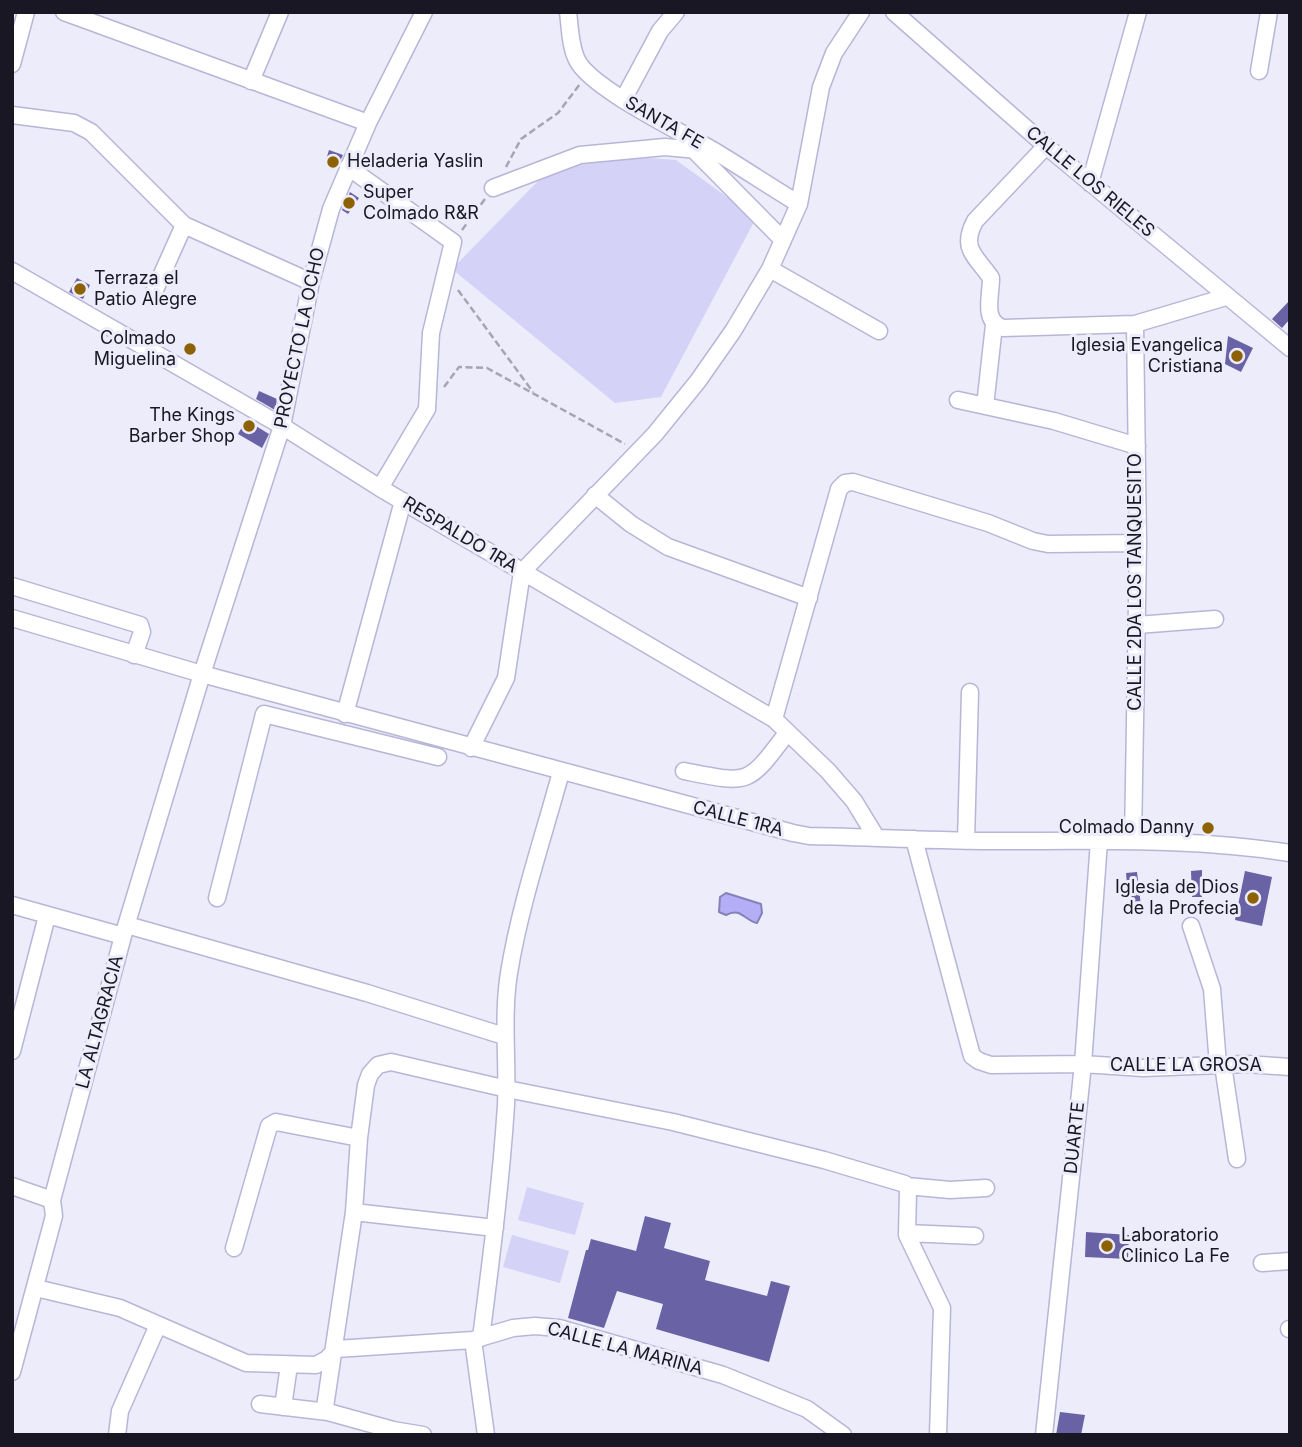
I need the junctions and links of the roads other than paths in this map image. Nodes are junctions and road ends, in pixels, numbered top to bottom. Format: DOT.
graph roads {
  1 [pos="26,12"];
  2 [pos="64,12"];
  3 [pos="280,12"];
  4 [pos="424,12"];
  5 [pos="568,12"];
  6 [pos="676,12"];
  7 [pos="861,12"];
  8 [pos="894,12"];
  9 [pos="1138,12"];
  10 [pos="1269,12"];
  11 [pos="12,64"];
  12 [pos="1259,71"];
  13 [pos="251,81"];
  14 [pos="623,100"];
  15 [pos="12,115"];
  16 [pos="368,123"];
  17 [pos="1046,146"];
  18 [pos="694,150"];
  19 [pos="715,152"];
  20 [pos="348,167"];
  21 [pos="1090,183"];
  22 [pos="493,188"];
  23 [pos="799,204"];
  24 [pos="184,225"];
  25 [pos="783,240"];
  26 [pos="770,269"];
  27 [pos="12,271"];
  28 [pos="311,282"];
  29 [pos="154,292"];
  30 [pos="1226,296"];
  31 [pos="1135,324"];
  32 [pos="994,325"];
  33 [pos="879,331"];
  34 [pos="1288,345"];
  35 [pos="958,400"];
  36 [pos="985,406"];
  37 [pos="282,426"];
  38 [pos="1137,446"];
  39 [pos="380,488"];
  40 [pos="595,495"];
  41 [pos="403,501"];
  42 [pos="1138,543"];
  43 [pos="522,572"];
  44 [pos="12,586"];
  45 [pos="809,598"];
  46 [pos="12,618"];
  47 [pos="1216,619"];
  48 [pos="1137,625"];
  49 [pos="134,655"];
  50 [pos="202,674"];
  51 [pos="970,692"];
  52 [pos="271,693"];
  53 [pos="345,713"];
  54 [pos="264,714"];
  55 [pos="774,719"];
  56 [pos="788,733"];
  57 [pos="471,748"];
  58 [pos="438,757"];
  59 [pos="684,771"];
  60 [pos="561,772"];
  61 [pos="876,837"];
  62 [pos="914,839"];
  63 [pos="1133,840"];
  64 [pos="966,841"];
  65 [pos="1099,841"];
  66 [pos="1290,853"];
  67 [pos="217,898"];
  68 [pos="12,905"];
  69 [pos="47,916"];
  70 [pos="1191,926"];
  71 [pos="125,930"];
  72 [pos="504,1036"];
  73 [pos="12,1051"];
  74 [pos="1083,1064"];
  75 [pos="1220,1065"];
  76 [pos="1290,1067"];
  77 [pos="507,1089"];
  78 [pos="359,1138"];
  79 [pos="1237,1159"];
  80 [pos="12,1186"];
  81 [pos="907,1186"];
  82 [pos="986,1188"];
  83 [pos="52,1200"];
  84 [pos="354,1212"];
  85 [pos="495,1228"];
  86 [pos="907,1233"];
  87 [pos="975,1236"];
  88 [pos="233,1248"];
  89 [pos="1290,1261"];
  90 [pos="1262,1263"];
  91 [pos="36,1288"];
  92 [pos="158,1325"];
  93 [pos="477,1339"];
  94 [pos="335,1349"];
  95 [pos="289,1366"];
  96 [pos="12,1372"];
  97 [pos="260,1404"];
  98 [pos="283,1407"];
  99 [pos="328,1412"];
  100 [pos="117,1435"];
  101 [pos="423,1435"];
  102 [pos="486,1435"];
  103 [pos="843,1435"];
  104 [pos="938,1435"];
  105 [pos="1044,1435"];
  1 -- 11 [label="street"];
  2 -- 13 [label="street"];
  3 -- 13 [label="street"];
  4 -- 16 [label="street, PROYECTO LA OCHO"];
  5 -- 14 [label="street, SANTA FE"];
  6 -- 14 [label="street"];
  7 -- 23 [label="street"];
  8 -- 17 [label="street, CALLE LOS RIELES"];
  9 -- 21 [label="street"];
  10 -- 12 [label="street"];
  13 -- 16 [label="street"];
  14 -- 19 [label="street, SANTA FE"];
  15 -- 24 [label="street"];
  16 -- 20 [label="street, PROYECTO LA OCHO"];
  17 -- 21 [label="street, CALLE LOS RIELES"];
  17 -- 32 [label="street"];
  18 -- 19 [label="street"];
  18 -- 22 [label="street"];
  18 -- 25 [label="street"];
  19 -- 23 [label="street, SANTA FE"];
  20 -- 28 [label="street, PROYECTO LA OCHO"];
  20 -- 39 [label="street"];
  21 -- 30 [label="street, CALLE LOS RIELES"];
  23 -- 25 [label="street"];
  24 -- 28 [label="street"];
  24 -- 29 [label="street"];
  25 -- 26 [label="street"];
  26 -- 33 [label="street"];
  26 -- 40 [label="street"];
  27 -- 37 [label="street, RESPALDO 1RA"];
  28 -- 37 [label="street, PROYECTO LA OCHO"];
  30 -- 31 [label="street"];
  30 -- 34 [label="street, CALLE LOS RIELES"];
  31 -- 32 [label="street"];
  31 -- 38 [label="street, CALLE 2DA LOS TANQUESITO"];
  32 -- 36 [label="street"];
  35 -- 36 [label="street"];
  36 -- 38 [label="street"];
  37 -- 39 [label="street, RESPALDO 1RA"];
  37 -- 50 [label="street, PROYECTO LA OCHO"];
  38 -- 42 [label="street, CALLE 2DA LOS TANQUESITO"];
  39 -- 41 [label="street, RESPALDO 1RA"];
  40 -- 43 [label="street"];
  40 -- 45 [label="street"];
  41 -- 43 [label="street, RESPALDO 1RA"];
  41 -- 53 [label="street"];
  42 -- 45 [label="street"];
  42 -- 48 [label="street, CALLE 2DA LOS TANQUESITO"];
  43 -- 55 [label="street, RESPALDO 1RA"];
  43 -- 57 [label="street"];
  44 -- 49 [label="street"];
  45 -- 55 [label="street"];
  46 -- 49 [label="street, CALLE 1RA"];
  47 -- 48 [label="street"];
  48 -- 63 [label="street, CALLE 2DA LOS TANQUESITO"];
  49 -- 50 [label="street, CALLE 1RA"];
  50 -- 52 [label="street, CALLE 1RA"];
  50 -- 71 [label="street, LA ALTAGRACIA"];
  51 -- 64 [label="street"];
  52 -- 53 [label="street, CALLE 1RA"];
  52 -- 54 [label="street"];
  53 -- 57 [label="street, CALLE 1RA"];
  54 -- 58 [label="street"];
  54 -- 67 [label="street"];
  55 -- 56 [label="street, RESPALDO 1RA"];
  56 -- 59 [label="street"];
  56 -- 61 [label="street, RESPALDO 1RA"];
  57 -- 60 [label="street, CALLE 1RA"];
  60 -- 61 [label="street, CALLE 1RA"];
  60 -- 72 [label="street"];
  61 -- 62 [label="street, CALLE 1RA"];
  62 -- 64 [label="street, CALLE 1RA"];
  62 -- 74 [label="street, CALLE LA GROSA"];
  63 -- 65 [label="street, CALLE 1RA"];
  63 -- 66 [label="street, CALLE 1RA"];
  64 -- 65 [label="street, CALLE 1RA"];
  65 -- 74 [label="street, DUARTE"];
  68 -- 69 [label="street"];
  69 -- 71 [label="street"];
  69 -- 73 [label="street"];
  70 -- 75 [label="street"];
  71 -- 72 [label="street"];
  71 -- 83 [label="street, LA ALTAGRACIA"];
  72 -- 77 [label="street"];
  74 -- 75 [label="street, CALLE LA GROSA"];
  74 -- 105 [label="street, DUARTE"];
  75 -- 76 [label="street, CALLE LA GROSA"];
  75 -- 79 [label="street"];
  77 -- 78 [label="street"];
  77 -- 81 [label="street"];
  77 -- 85 [label="street"];
  78 -- 84 [label="street"];
  78 -- 88 [label="street"];
  80 -- 83 [label="street"];
  81 -- 82 [label="street"];
  81 -- 86 [label="street"];
  83 -- 91 [label="street, LA ALTAGRACIA"];
  84 -- 85 [label="street"];
  84 -- 94 [label="street"];
  85 -- 93 [label="street"];
  86 -- 87 [label="street"];
  86 -- 104 [label="street"];
  89 -- 90 [label="street"];
  91 -- 92 [label="street, CALLE LA MARINA"];
  91 -- 96 [label="street, LA ALTAGRACIA"];
  92 -- 95 [label="street, CALLE LA MARINA"];
  92 -- 100 [label="street"];
  93 -- 94 [label="street, CALLE LA MARINA"];
  93 -- 102 [label="street"];
  93 -- 103 [label="street, CALLE LA MARINA"];
  94 -- 95 [label="street, CALLE LA MARINA"];
  94 -- 99 [label="street"];
  95 -- 98 [label="street"];
  97 -- 98 [label="street"];
  98 -- 99 [label="street"];
  99 -- 101 [label="street"];
}
